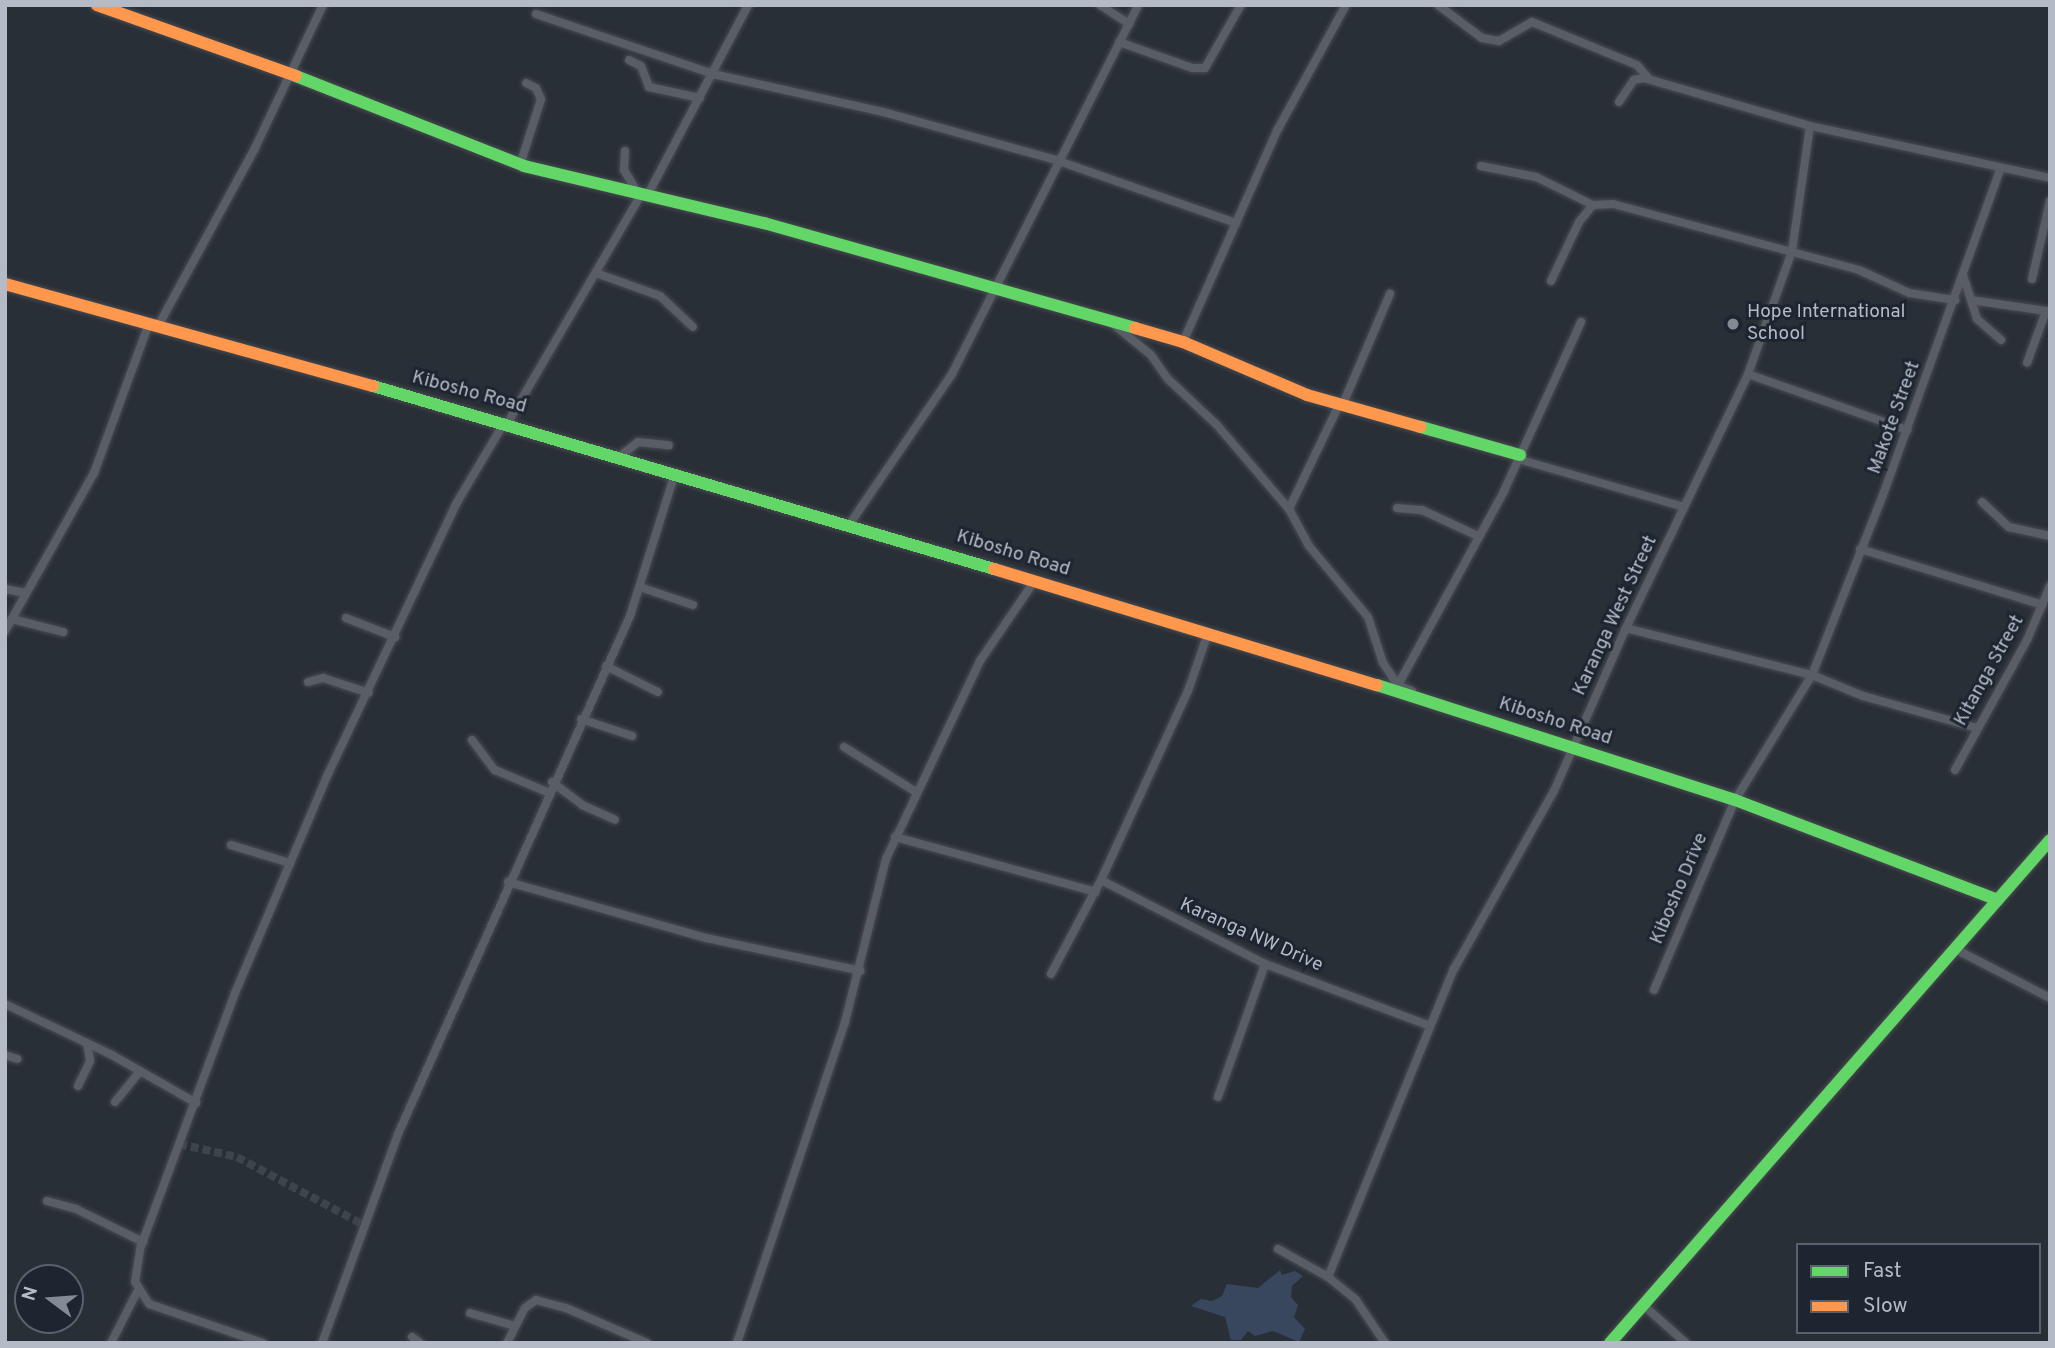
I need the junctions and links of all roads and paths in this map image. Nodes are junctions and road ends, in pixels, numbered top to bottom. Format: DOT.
graph roads {
  1 [pos="97,5"];
  2 [pos="748,5"];
  3 [pos="1100,5"];
  4 [pos="1138,5"];
  5 [pos="1241,5"];
  6 [pos="1346,5"];
  7 [pos="1438,5"];
  8 [pos="319,6"];
  9 [pos="536,14"];
  10 [pos="1129,24"];
  11 [pos="1119,42"];
  12 [pos="629,60"];
  13 [pos="290,74"];
  14 [pos="713,74"];
  15 [pos="1649,79"];
  16 [pos="526,83"];
  17 [pos="700,98"];
  18 [pos="1619,102"];
  19 [pos="1810,126"];
  20 [pos="625,151"];
  21 [pos="1056,160"];
  22 [pos="520,164"];
  23 [pos="1481,166"];
  24 [pos="2000,170"];
  25 [pos="2050,178"];
  26 [pos="642,195"];
  27 [pos="2050,201"];
  28 [pos="1593,205"];
  29 [pos="1236,222"];
  30 [pos="1791,251"];
  31 [pos="596,273"];
  32 [pos="1963,275"];
  33 [pos="2032,279"];
  34 [pos="1551,281"];
  35 [pos="5,284"];
  36 [pos="995,287"];
  37 [pos="1390,294"];
  38 [pos="1955,300"];
  39 [pos="1970,300"];
  40 [pos="1108,320"];
  41 [pos="1581,322"];
  42 [pos="153,327"];
  43 [pos="693,327"];
  44 [pos="2001,340"];
  45 [pos="1183,342"];
  46 [pos="2027,363"];
  47 [pos="1748,374"];
  48 [pos="1341,403"];
  49 [pos="506,423"];
  50 [pos="1907,430"];
  51 [pos="669,445"];
  52 [pos="620,457"];
  53 [pos="1519,457"];
  54 [pos="675,473"];
  55 [pos="1982,502"];
  56 [pos="1684,507"];
  57 [pos="1397,508"];
  58 [pos="1289,509"];
  59 [pos="849,525"];
  60 [pos="1478,536"];
  61 [pos="2050,536"];
  62 [pos="1860,549"];
  63 [pos="1035,580"];
  64 [pos="2050,586"];
  65 [pos="640,587"];
  66 [pos="5,589"];
  67 [pos="26,593"];
  68 [pos="693,605"];
  69 [pos="2043,605"];
  70 [pos="346,618"];
  71 [pos="12,619"];
  72 [pos="1626,628"];
  73 [pos="5,631"];
  74 [pos="63,632"];
  75 [pos="1208,633"];
  76 [pos="395,637"];
  77 [pos="606,666"];
  78 [pos="1812,675"];
  79 [pos="308,682"];
  80 [pos="1398,685"];
  81 [pos="658,692"];
  82 [pos="369,693"];
  83 [pos="1469,715"];
  84 [pos="581,719"];
  85 [pos="1976,728"];
  86 [pos="632,736"];
  87 [pos="472,740"];
  88 [pos="844,747"];
  89 [pos="1572,747"];
  90 [pos="1955,770"];
  91 [pos="552,782"];
  92 [pos="547,792"];
  93 [pos="916,792"];
  94 [pos="1735,800"];
  95 [pos="615,820"];
  96 [pos="895,837"];
  97 [pos="2050,840"];
  98 [pos="231,845"];
  99 [pos="290,863"];
  100 [pos="1101,880"];
  101 [pos="508,882"];
  102 [pos="1096,892"];
  103 [pos="1998,900"];
  104 [pos="1955,949"];
  105 [pos="1265,964"];
  106 [pos="861,971"];
  107 [pos="1051,974"];
  108 [pos="1654,990"];
  109 [pos="2050,998"];
  110 [pos="5,1004"];
  111 [pos="1430,1026"];
  112 [pos="86,1043"];
  113 [pos="5,1055"];
  114 [pos="17,1059"];
  115 [pos="140,1071"];
  116 [pos="78,1086"];
  117 [pos="1218,1097"];
  118 [pos="115,1102"];
  119 [pos="196,1104"];
  120 [pos="47,1201"];
  121 [pos="143,1242"];
  122 [pos="1278,1249"];
  123 [pos="1328,1277"];
  124 [pos="137,1292"];
  125 [pos="1643,1304"];
  126 [pos="470,1313"];
  127 [pos="515,1326"];
  128 [pos="412,1337"];
  129 [pos="111,1343"];
  130 [pos="263,1343"];
  131 [pos="322,1343"];
  132 [pos="420,1343"];
  133 [pos="507,1343"];
  134 [pos="647,1343"];
  135 [pos="737,1343"];
  136 [pos="1385,1343"];
  137 [pos="1610,1343"];
  138 [pos="1686,1343"];
  1 -- 13 [label="main road"];
  2 -- 14 [label="street"];
  3 -- 10 [label="street"];
  4 -- 10 [label="street"];
  5 -- 11 [label="street"];
  6 -- 29 [label="street"];
  7 -- 15 [label="street"];
  8 -- 13 [label="street"];
  9 -- 14 [label="street"];
  10 -- 11 [label="street"];
  11 -- 21 [label="street"];
  12 -- 17 [label="street"];
  13 -- 22 [label="main road"];
  13 -- 42 [label="street"];
  14 -- 17 [label="street"];
  14 -- 21 [label="street"];
  15 -- 18 [label="street"];
  15 -- 19 [label="street"];
  16 -- 22 [label="street"];
  17 -- 26 [label="street"];
  19 -- 24 [label="street"];
  19 -- 30 [label="street, Karanga West Street"];
  20 -- 26 [label="street"];
  21 -- 29 [label="street"];
  21 -- 36 [label="street"];
  22 -- 26 [label="main road"];
  23 -- 28 [label="street"];
  24 -- 25 [label="street"];
  24 -- 32 [label="street, Makote Street"];
  26 -- 31 [label="street"];
  26 -- 36 [label="main road"];
  27 -- 33 [label="street"];
  28 -- 30 [label="street"];
  28 -- 34 [label="street"];
  29 -- 45 [label="street"];
  30 -- 38 [label="street"];
  30 -- 47 [label="street, Karanga West Street"];
  31 -- 43 [label="street"];
  31 -- 49 [label="street"];
  32 -- 38 [label="street, Makote Street"];
  32 -- 39 [label="street"];
  35 -- 42 [label="main road, Kibosho Road"];
  36 -- 40 [label="main road"];
  36 -- 59 [label="street"];
  37 -- 48 [label="street"];
  38 -- 50 [label="street, Makote Street"];
  39 -- 44 [label="street"];
  39 -- 46 [label="street"];
  40 -- 45 [label="main road"];
  40 -- 58 [label="street"];
  41 -- 53 [label="street"];
  42 -- 49 [label="main road, Kibosho Road"];
  42 -- 67 [label="street"];
  45 -- 48 [label="main road"];
  47 -- 50 [label="street"];
  47 -- 56 [label="street, Karanga West Street"];
  48 -- 53 [label="main road"];
  48 -- 58 [label="street"];
  49 -- 52 [label="main road, Kibosho Road"];
  49 -- 76 [label="street"];
  50 -- 62 [label="street, Makote Street"];
  51 -- 52 [label="street"];
  52 -- 54 [label="main road, Kibosho Road"];
  53 -- 56 [label="street"];
  53 -- 60 [label="street"];
  54 -- 59 [label="main road, Kibosho Road"];
  54 -- 65 [label="street"];
  55 -- 61 [label="street"];
  56 -- 72 [label="street, Karanga West Street"];
  57 -- 60 [label="street"];
  58 -- 80 [label="street"];
  59 -- 63 [label="main road, Kibosho Road"];
  60 -- 80 [label="street"];
  62 -- 69 [label="street"];
  62 -- 78 [label="street, Makote Street"];
  63 -- 75 [label="main road, Kibosho Road"];
  63 -- 93 [label="street"];
  64 -- 69 [label="street, Kitanga Street"];
  65 -- 68 [label="street"];
  65 -- 77 [label="street"];
  66 -- 67 [label="street"];
  67 -- 71 [label="street"];
  69 -- 85 [label="street, Kitanga Street"];
  70 -- 76 [label="street"];
  71 -- 73 [label="street"];
  71 -- 74 [label="street"];
  72 -- 78 [label="street"];
  72 -- 89 [label="street, Karanga West Street"];
  75 -- 83 [label="main road, Kibosho Road"];
  75 -- 100 [label="street"];
  76 -- 82 [label="street"];
  77 -- 81 [label="street"];
  77 -- 84 [label="street"];
  78 -- 85 [label="street"];
  78 -- 94 [label="street, Makote Street"];
  79 -- 82 [label="street"];
  80 -- 83 [label="street"];
  82 -- 99 [label="street"];
  83 -- 89 [label="main road, Kibosho Road"];
  84 -- 86 [label="street"];
  84 -- 91 [label="street"];
  85 -- 90 [label="street, Kitanga Street"];
  87 -- 92 [label="street"];
  88 -- 93 [label="street"];
  89 -- 94 [label="main road, Kibosho Road"];
  89 -- 111 [label="street, Karanga West Street"];
  91 -- 92 [label="street"];
  91 -- 95 [label="street"];
  92 -- 101 [label="street"];
  93 -- 96 [label="street"];
  94 -- 103 [label="main road, Kibosho Road"];
  94 -- 108 [label="street, Kibosho Drive"];
  96 -- 102 [label="street"];
  96 -- 106 [label="street"];
  97 -- 103 [label="main road"];
  98 -- 99 [label="street"];
  99 -- 119 [label="street"];
  100 -- 102 [label="street"];
  100 -- 105 [label="street, Karanga NW Drive"];
  101 -- 106 [label="street"];
  101 -- 131 [label="street"];
  102 -- 107 [label="street"];
  103 -- 104 [label="main road"];
  104 -- 109 [label="street"];
  104 -- 125 [label="main road"];
  105 -- 111 [label="street, Karanga NW Drive"];
  105 -- 117 [label="street"];
  106 -- 135 [label="street"];
  110 -- 112 [label="street"];
  111 -- 123 [label="street, Karanga West Street"];
  112 -- 115 [label="street"];
  112 -- 116 [label="street"];
  113 -- 114 [label="street"];
  115 -- 118 [label="street"];
  115 -- 119 [label="street"];
  119 -- 121 [label="street"];
  120 -- 121 [label="street"];
  121 -- 124 [label="street"];
  122 -- 123 [label="street"];
  123 -- 136 [label="street"];
  124 -- 129 [label="street"];
  124 -- 130 [label="street"];
  125 -- 137 [label="main road"];
  125 -- 138 [label="street"];
  126 -- 127 [label="street"];
  127 -- 133 [label="street"];
  127 -- 134 [label="street"];
  128 -- 132 [label="street"];
}
